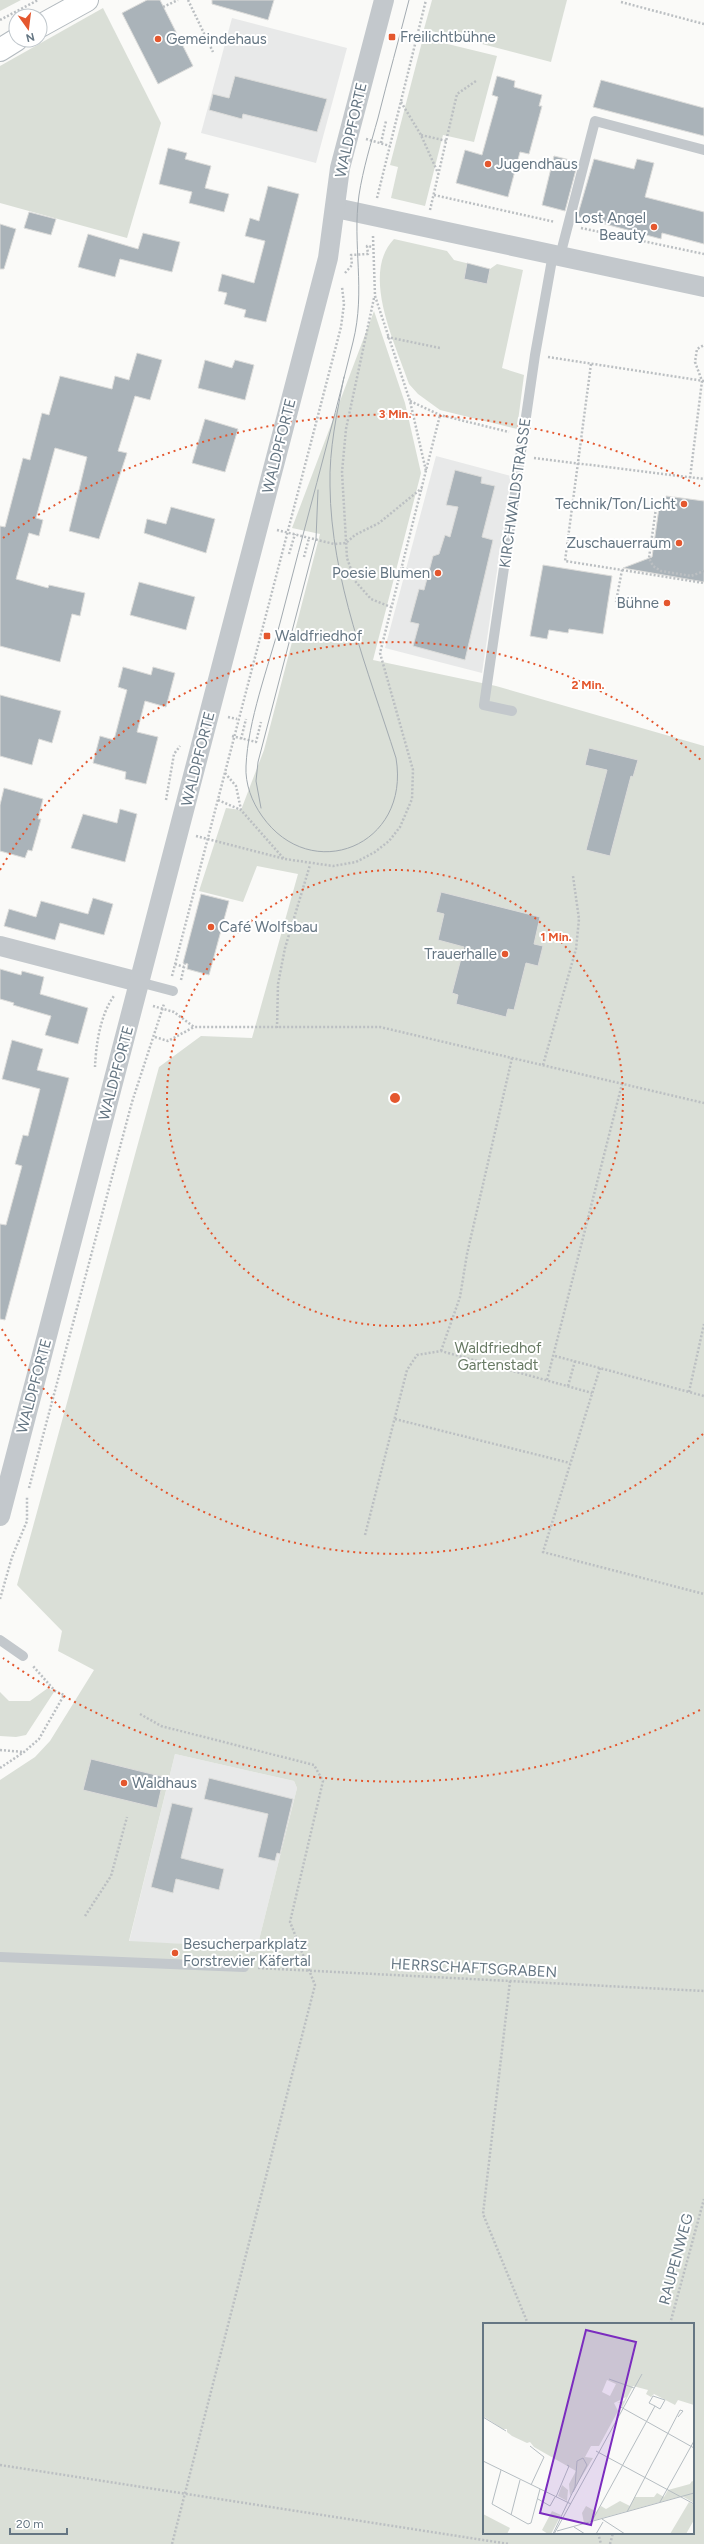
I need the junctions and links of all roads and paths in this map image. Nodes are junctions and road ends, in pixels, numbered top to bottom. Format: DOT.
graph roads {
  1 [pos="38,0"];
  2 [pos="87,0"];
  3 [pos="178,0"];
  4 [pos="188,0"];
  5 [pos="384,0"];
  6 [pos="426,0"];
  7 [pos="621,2"];
  8 [pos="164,7"];
  9 [pos="0,20"];
  10 [pos="48,22"];
  11 [pos="704,24"];
  12 [pos="213,52"];
  13 [pos="476,81"];
  14 [pos="401,102"];
  15 [pos="386,121"];
  16 [pos="421,135"];
  17 [pos="446,141"];
  18 [pos="381,144"];
  19 [pos="704,150"];
  20 [pos="438,174"];
  21 [pos="336,208"];
  22 [pos="373,214"];
  23 [pos="426,226"];
  24 [pos="373,247"];
  25 [pos="557,255"];
  26 [pos="328,258"];
  27 [pos="344,275"];
  28 [pos="704,287"];
  29 [pos="375,296"];
  30 [pos="387,337"];
  31 [pos="704,345"];
  32 [pos="440,348"];
  33 [pos="535,355"];
  34 [pos="591,364"];
  35 [pos="703,380"];
  36 [pos="410,401"];
  37 [pos="440,415"];
  38 [pos="523,436"];
  39 [pos="520,457"];
  40 [pos="578,464"];
  41 [pos="426,472"];
  42 [pos="690,478"];
  43 [pos="704,479"];
  44 [pos="423,487"];
  45 [pos="656,508"];
  46 [pos="259,525"];
  47 [pos="287,532"];
  48 [pos="294,534"];
  49 [pos="309,538"];
  50 [pos="346,543"];
  51 [pos="289,554"];
  52 [pos="304,557"];
  53 [pos="402,568"];
  54 [pos="622,570"];
  55 [pos="704,571"];
  56 [pos="428,575"];
  57 [pos="704,583"];
  58 [pos="616,602"];
  59 [pos="391,607"];
  60 [pos="512,711"];
  61 [pos="246,719"];
  62 [pos="261,722"];
  63 [pos="232,736"];
  64 [pos="241,738"];
  65 [pos="225,773"];
  66 [pos="218,800"];
  67 [pos="241,810"];
  68 [pos="179,832"];
  69 [pos="207,839"];
  70 [pos="284,859"];
  71 [pos="310,865"];
  72 [pos="573,876"];
  73 [pos="0,946"];
  74 [pos="175,964"];
  75 [pos="185,964"];
  76 [pos="170,991"];
  77 [pos="137,992"];
  78 [pos="163,1008"];
  79 [pos="194,1027"];
  80 [pos="277,1028"];
  81 [pos="155,1037"];
  82 [pos="512,1058"];
  83 [pos="543,1066"];
  84 [pos="622,1084"];
  85 [pos="704,1103"];
  86 [pos="704,1324"];
  87 [pos="441,1351"];
  88 [pos="555,1356"];
  89 [pos="575,1361"];
  90 [pos="600,1368"];
  91 [pos="547,1380"];
  92 [pos="568,1386"];
  93 [pos="592,1392"];
  94 [pos="689,1392"];
  95 [pos="704,1396"];
  96 [pos="395,1419"];
  97 [pos="570,1463"];
  98 [pos="0,1516"];
  99 [pos="365,1535"];
  100 [pos="704,1594"];
  101 [pos="0,1599"];
  102 [pos="0,1640"];
  103 [pos="23,1656"];
  104 [pos="140,1714"];
  105 [pos="0,1750"];
  106 [pos="24,1752"];
  107 [pos="0,1768"];
  108 [pos="127,1817"];
  109 [pos="85,1916"];
  110 [pos="0,1957"];
  111 [pos="244,1967"];
  112 [pos="310,1972"];
  113 [pos="510,1981"];
  114 [pos="704,1991"];
  115 [pos="704,2199"];
  116 [pos="528,2323"];
  117 [pos="670,2323"];
  118 [pos="0,2465"];
  119 [pos="186,2495"];
  120 [pos="598,2534"];
  121 [pos="612,2534"];
  122 [pos="172,2544"];
  123 [pos="509,2544"];
  124 [pos="601,2544"];
  125 [pos="610,2544"];
  1 -- 9 [label="path"];
  2 -- 10 [label="street"];
  3 -- 8 [label="path"];
  4 -- 12 [label="path"];
  5 -- 21 [label="street, WALDPFORTE"];
  6 -- 14 [label="path"];
  7 -- 11 [label="path"];
  13 -- 17 [label="path"];
  14 -- 16 [label="path"];
  14 -- 22 [label="path"];
  15 -- 18 [label="path"];
  16 -- 17 [label="path"];
  16 -- 20 [label="path"];
  17 -- 20 [label="path"];
  19 -- 25 [label="lane, KIRCHWALDSTRASSE"];
  20 -- 23 [label="path"];
  21 -- 22 [label="street"];
  21 -- 26 [label="street, WALDPFORTE"];
  22 -- 23 [label="street"];
  22 -- 24 [label="path"];
  23 -- 25 [label="street"];
  24 -- 27 [label="path"];
  24 -- 29 [label="path"];
  25 -- 28 [label="street"];
  25 -- 33 [label="lane, KIRCHWALDSTRASSE"];
  26 -- 46 [label="street, WALDPFORTE"];
  26 -- 47 [label="path"];
  29 -- 30 [label="path"];
  29 -- 50 [label="path"];
  30 -- 32 [label="path"];
  30 -- 36 [label="path"];
  31 -- 35 [label="path"];
  33 -- 34 [label="path"];
  33 -- 38 [label="lane, KIRCHWALDSTRASSE"];
  34 -- 35 [label="path"];
  34 -- 40 [label="path"];
  35 -- 42 [label="path"];
  36 -- 37 [label="path"];
  36 -- 41 [label="path"];
  37 -- 38 [label="path"];
  37 -- 41 [label="path"];
  38 -- 39 [label="lane, KIRCHWALDSTRASSE"];
  39 -- 40 [label="path"];
  39 -- 60 [label="lane, KIRCHWALDSTRASSE"];
  40 -- 42 [label="path"];
  40 -- 54 [label="path"];
  41 -- 44 [label="path"];
  42 -- 43 [label="path"];
  44 -- 50 [label="path"];
  44 -- 53 [label="path"];
  45 -- 55 [label="path"];
  46 -- 47 [label="path"];
  46 -- 68 [label="street, WALDPFORTE"];
  47 -- 48 [label="path"];
  47 -- 63 [label="path"];
  48 -- 49 [label="path"];
  48 -- 51 [label="path"];
  49 -- 50 [label="path"];
  49 -- 52 [label="path"];
  50 -- 59 [label="path"];
  53 -- 56 [label="path"];
  53 -- 59 [label="path"];
  54 -- 57 [label="path"];
  54 -- 58 [label="path"];
  59 -- 71 [label="path"];
  61 -- 64 [label="path"];
  62 -- 64 [label="path"];
  63 -- 64 [label="path"];
  63 -- 65 [label="path"];
  65 -- 66 [label="path"];
  65 -- 67 [label="path"];
  66 -- 67 [label="path"];
  66 -- 69 [label="path"];
  67 -- 70 [label="path"];
  68 -- 69 [label="path"];
  68 -- 77 [label="street, WALDPFORTE"];
  69 -- 70 [label="path"];
  69 -- 74 [label="path"];
  70 -- 71 [label="path"];
  71 -- 80 [label="path"];
  72 -- 83 [label="path"];
  73 -- 77 [label="street"];
  74 -- 75 [label="path"];
  74 -- 76 [label="path"];
  76 -- 77 [label="lane"];
  76 -- 78 [label="path"];
  77 -- 78 [label="path"];
  77 -- 98 [label="street, WALDPFORTE"];
  78 -- 79 [label="path"];
  78 -- 81 [label="path"];
  79 -- 80 [label="path"];
  79 -- 81 [label="path"];
  80 -- 82 [label="path"];
  81 -- 101 [label="path"];
  82 -- 83 [label="path"];
  82 -- 87 [label="path"];
  83 -- 84 [label="path"];
  84 -- 85 [label="path"];
  84 -- 88 [label="path"];
  86 -- 94 [label="path"];
  87 -- 91 [label="path"];
  87 -- 96 [label="path"];
  88 -- 89 [label="path"];
  88 -- 91 [label="path"];
  89 -- 90 [label="path"];
  89 -- 92 [label="path"];
  90 -- 93 [label="path"];
  90 -- 94 [label="path"];
  91 -- 92 [label="path"];
  92 -- 93 [label="path"];
  93 -- 97 [label="path"];
  94 -- 95 [label="path"];
  96 -- 97 [label="path"];
  96 -- 99 [label="path"];
  97 -- 100 [label="path"];
  102 -- 103 [label="lane"];
  103 -- 106 [label="path"];
  104 -- 112 [label="path"];
  105 -- 106 [label="path"];
  106 -- 107 [label="path"];
  108 -- 109 [label="path"];
  110 -- 111 [label="lane"];
  111 -- 112 [label="path, HERRSCHAFTSGRABEN"];
  112 -- 113 [label="path, HERRSCHAFTSGRABEN"];
  112 -- 119 [label="path"];
  113 -- 114 [label="path, HERRSCHAFTSGRABEN"];
  113 -- 116 [label="path"];
  115 -- 117 [label="path, RAUPENWEG"];
  118 -- 119 [label="path"];
  119 -- 122 [label="path"];
  119 -- 123 [label="path"];
  120 -- 124 [label="path"];
  121 -- 125 [label="path"];
}
